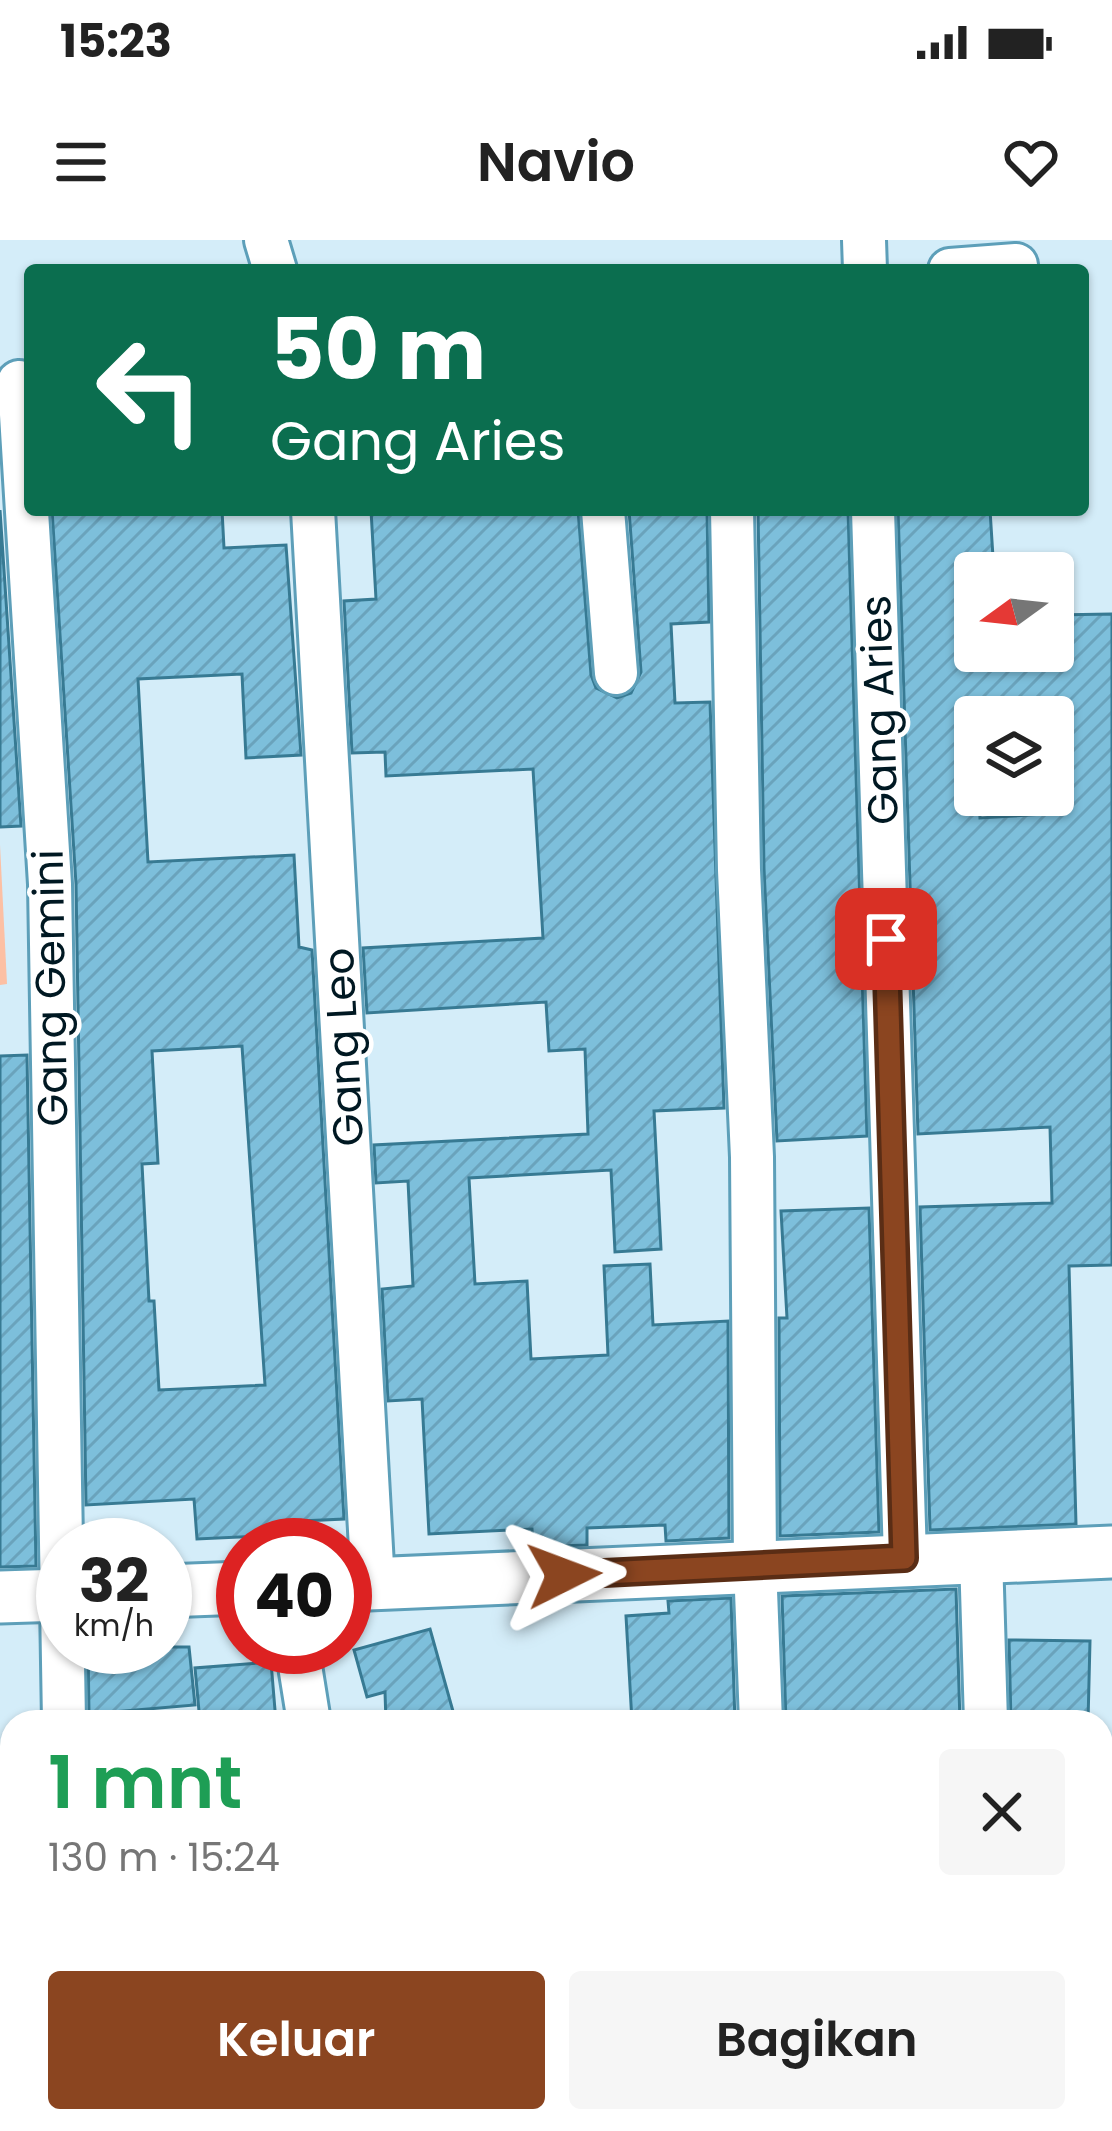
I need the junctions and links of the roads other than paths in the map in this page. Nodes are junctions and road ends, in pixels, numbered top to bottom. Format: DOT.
graph roads {
  1 [pos="16,382"];
  2 [pos="24,500"];
  3 [pos="25,516"];
  4 [pos="313,516"];
  5 [pos="603,516"];
  6 [pos="732,516"];
  7 [pos="873,516"];
  8 [pos="616,673"];
  9 [pos="61,1518"];
  10 [pos="356,1518"];
  11 [pos="1112,1552"];
  12 [pos="981,1556"];
  13 [pos="904,1558"];
  14 [pos="755,1565"];
  15 [pos="372,1583"];
  16 [pos="36,1596"];
  17 [pos="0,1598"];
  18 [pos="63,1674"];
  19 [pos="301,1674"];
  20 [pos="64,1710"];
  21 [pos="307,1710"];
  22 [pos="761,1710"];
  23 [pos="986,1710"];
  1 -- 2 [label="street, Gang Gemini"];
  3 -- 9 [label="street, Gang Gemini"];
  4 -- 10 [label="street, Gang Leo"];
  5 -- 8 [label="street"];
  6 -- 14 [label="street"];
  7 -- 13 [label="street, Gang Aries"];
  11 -- 12 [label="street"];
  12 -- 13 [label="street"];
  12 -- 23 [label="street"];
  13 -- 14 [label="street"];
  14 -- 15 [label="street"];
  14 -- 22 [label="street"];
  16 -- 17 [label="street"];
  18 -- 20 [label="street, Gang Gemini"];
  19 -- 21 [label="street"];
}
